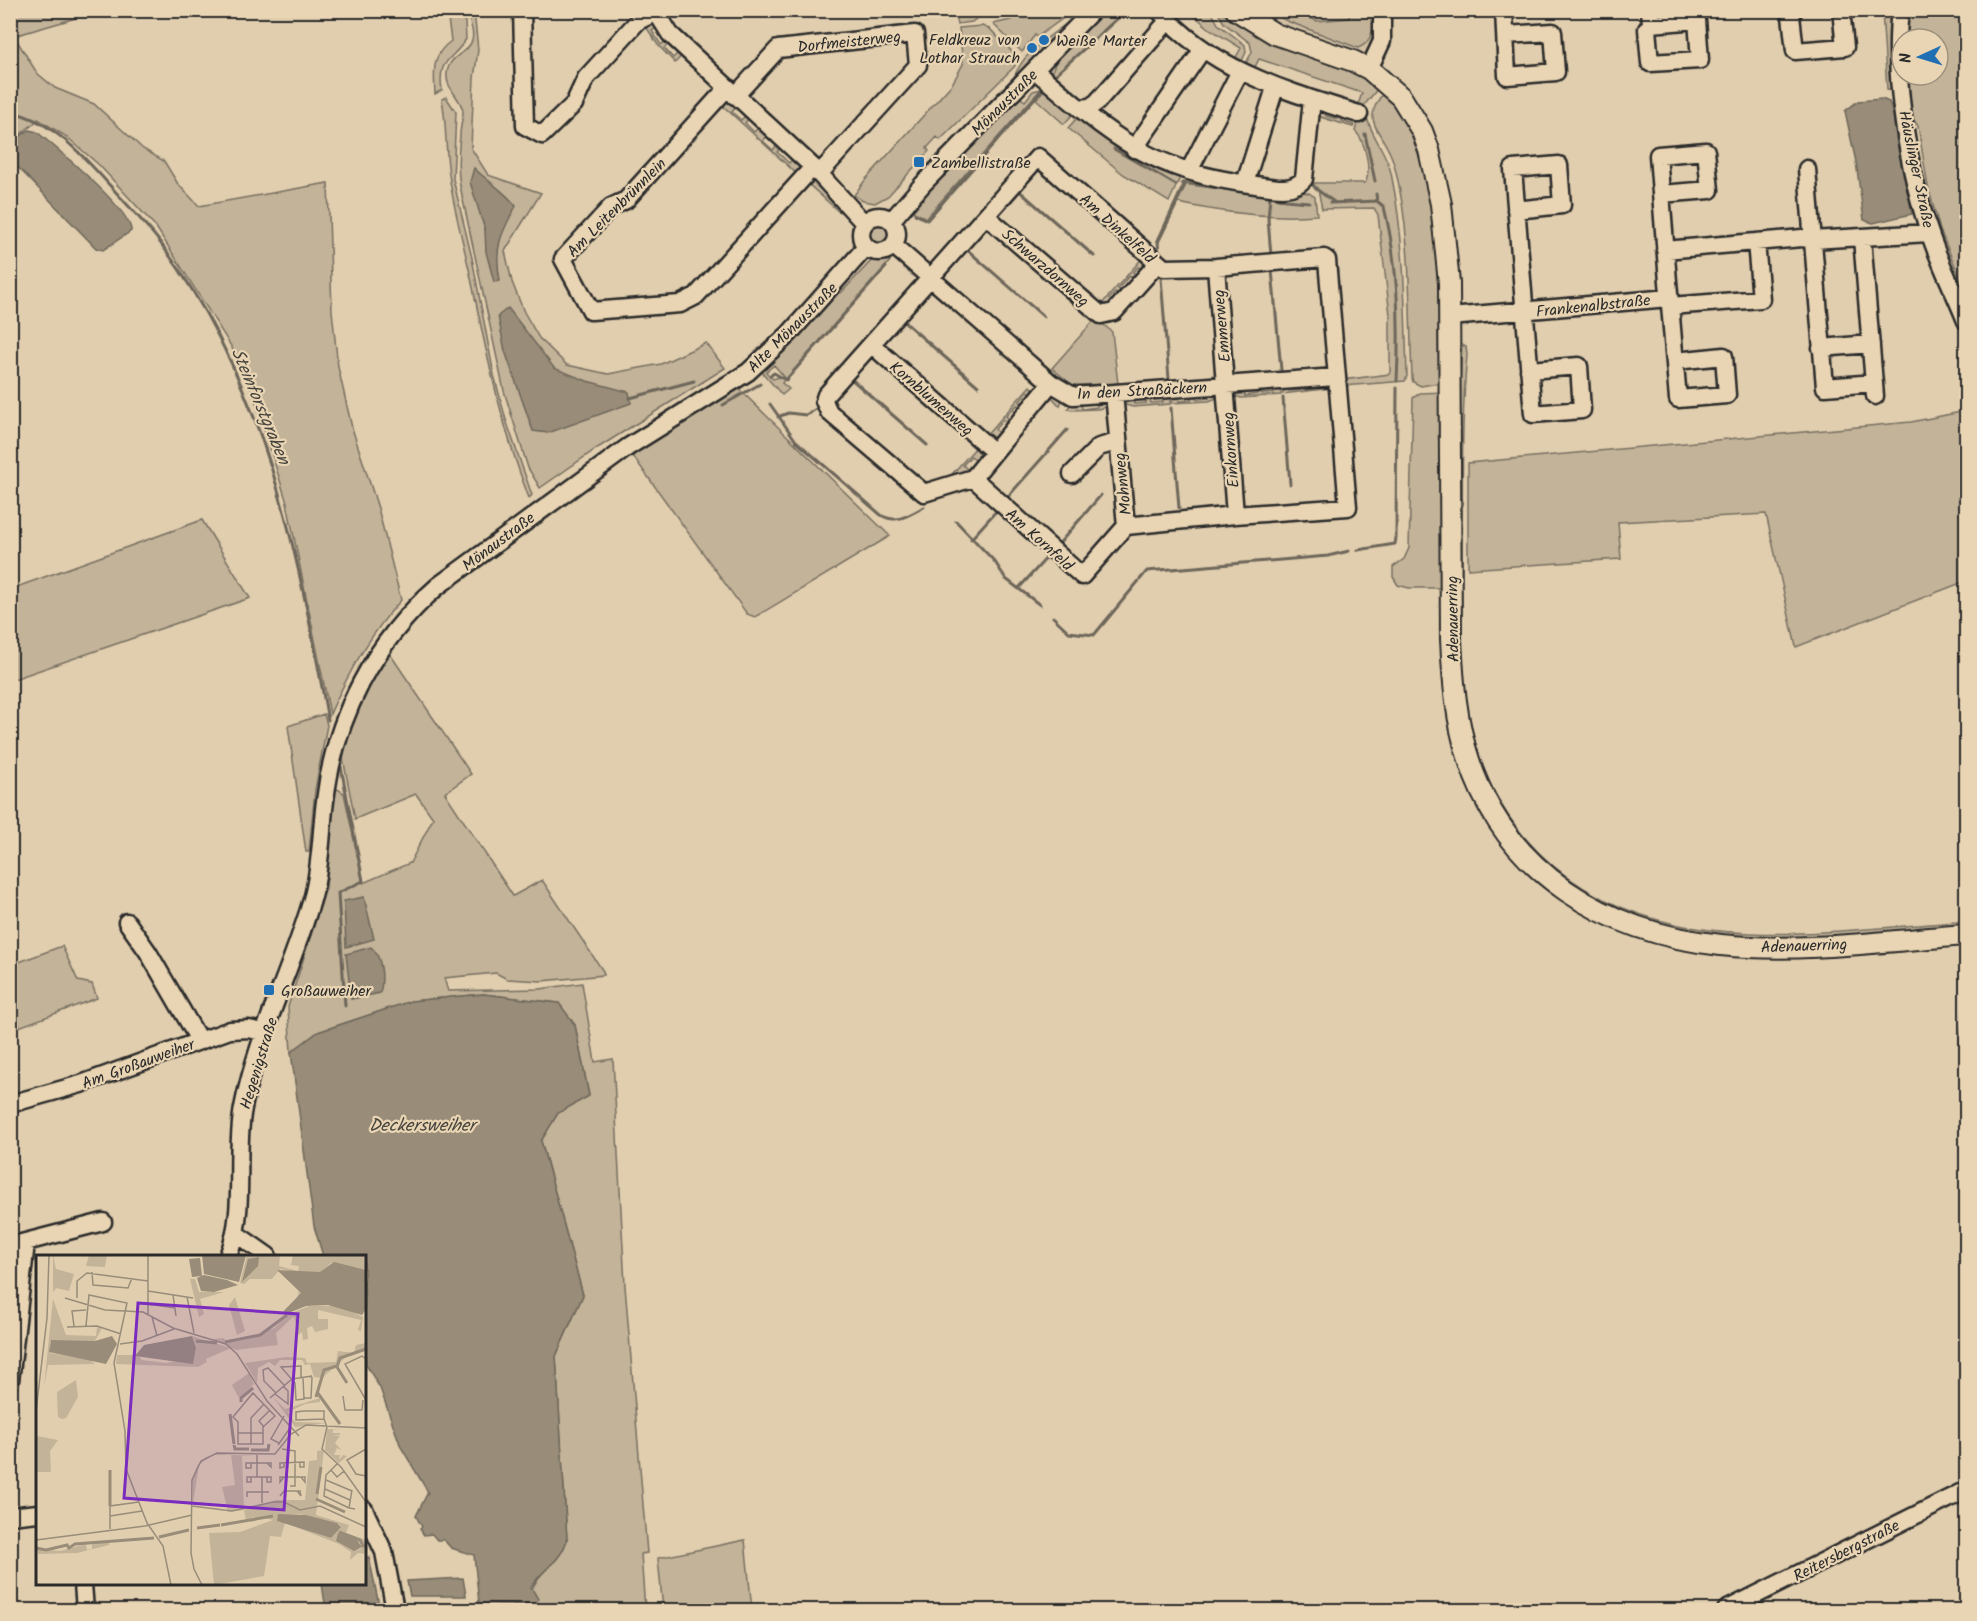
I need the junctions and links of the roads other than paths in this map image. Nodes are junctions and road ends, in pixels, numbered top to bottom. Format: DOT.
graph roads {
  1 [pos="522,10"];
  2 [pos="1093,10"];
  3 [pos="1236,10"];
  4 [pos="1382,10"];
  5 [pos="1504,10"];
  6 [pos="1794,10"];
  7 [pos="1841,10"];
  8 [pos="1900,10"];
  9 [pos="657,11"];
  10 [pos="1164,16"];
  11 [pos="1506,35"];
  12 [pos="1203,49"];
  13 [pos="1369,69"];
  14 [pos="1036,71"];
  15 [pos="1240,71"];
  16 [pos="1275,88"];
  17 [pos="731,92"];
  18 [pos="1312,99"];
  19 [pos="1080,108"];
  20 [pos="1359,114"];
  21 [pos="1134,149"];
  22 [pos="1807,169"];
  23 [pos="816,170"];
  24 [pos="1189,171"];
  25 [pos="1245,183"];
  26 [pos="1661,194"];
  27 [pos="1516,210"];
  28 [pos="986,216"];
  29 [pos="892,220"];
  30 [pos="864,223"];
  31 [pos="1929,233"];
  32 [pos="1862,238"];
  33 [pos="1812,240"];
  34 [pos="1756,242"];
  35 [pos="894,246"];
  36 [pos="866,247"];
  37 [pos="1665,250"];
  38 [pos="1157,264"];
  39 [pos="1215,267"];
  40 [pos="929,278"];
  41 [pos="1670,302"];
  42 [pos="1524,312"];
  43 [pos="1450,317"];
  44 [pos="1966,321"];
  45 [pos="1870,344"];
  46 [pos="872,345"];
  47 [pos="1821,348"];
  48 [pos="1675,361"];
  49 [pos="1529,370"];
  50 [pos="1336,376"];
  51 [pos="1051,383"];
  52 [pos="1226,385"];
  53 [pos="1114,393"];
  54 [pos="710,396"];
  55 [pos="1118,442"];
  56 [pos="993,451"];
  57 [pos="1072,474"];
  58 [pos="973,478"];
  59 [pos="1234,515"];
  60 [pos="1126,526"];
  61 [pos="338,734"];
  62 [pos="127,922"];
  63 [pos="1966,935"];
  64 [pos="266,1033"];
  65 [pos="199,1041"];
  66 [pos="10,1104"];
  67 [pos="103,1222"];
  68 [pos="235,1233"];
  69 [pos="18,1245"];
  70 [pos="229,1255"];
  71 [pos="265,1255"];
  72 [pos="10,1382"];
  73 [pos="1966,1490"];
  74 [pos="36,1513"];
  75 [pos="366,1513"];
  76 [pos="10,1516"];
  77 [pos="83,1585"];
  78 [pos="85,1611"];
  79 [pos="395,1611"];
  80 [pos="1726,1611"];
  1 -- 9 [label="street"];
  2 -- 14 [label="street, Mönaustraße"];
  3 -- 13 [label="main road, Adenauerring"];
  4 -- 13 [label="street"];
  5 -- 11 [label="street"];
  6 -- 7 [label="street"];
  8 -- 31 [label="street, Häuslinger Straße"];
  9 -- 17 [label="street"];
  10 -- 12 [label="street"];
  10 -- 19 [label="street"];
  12 -- 15 [label="street"];
  12 -- 21 [label="street"];
  13 -- 43 [label="main road, Adenauerring"];
  14 -- 19 [label="street"];
  14 -- 29 [label="street, Mönaustraße"];
  15 -- 16 [label="street"];
  15 -- 24 [label="street"];
  16 -- 18 [label="street"];
  16 -- 25 [label="street"];
  17 -- 23 [label="street"];
  17 -- 23 [label="street, Dorfmeisterweg"];
  17 -- 23 [label="street, Am Leitenbrünnlein"];
  18 -- 20 [label="street"];
  18 -- 25 [label="street"];
  19 -- 21 [label="street"];
  21 -- 24 [label="street"];
  22 -- 33 [label="street"];
  23 -- 30 [label="street"];
  24 -- 25 [label="street"];
  26 -- 37 [label="street, Frankenalbstraße"];
  27 -- 42 [label="street"];
  28 -- 38 [label="street, Schwarzdornweg"];
  28 -- 38 [label="street, Am Dinkelfeld"];
  28 -- 40 [label="street, Am Dinkelfeld"];
  29 -- 30 [label="street"];
  29 -- 35 [label="street"];
  30 -- 36 [label="street"];
  31 -- 32 [label="street"];
  31 -- 44 [label="street, Häuslinger Straße"];
  32 -- 33 [label="street"];
  32 -- 45 [label="street"];
  33 -- 34 [label="street"];
  33 -- 47 [label="street"];
  34 -- 37 [label="street"];
  34 -- 41 [label="street, Frankenalbstraße"];
  35 -- 36 [label="street"];
  35 -- 40 [label="street, In den Straßäckern"];
  36 -- 54 [label="street, Alte Mönaustraße"];
  37 -- 41 [label="street, Frankenalbstraße"];
  38 -- 39 [label="street, Am Dinkelfeld"];
  39 -- 50 [label="street, Am Dinkelfeld"];
  39 -- 52 [label="street, Emmerweg"];
  40 -- 46 [label="street"];
  40 -- 51 [label="street, In den Straßäckern"];
  41 -- 42 [label="street, Frankenalbstraße"];
  41 -- 48 [label="street"];
  42 -- 43 [label="street, Frankenalbstraße"];
  42 -- 49 [label="street"];
  43 -- 63 [label="main road, Adenauerring"];
  45 -- 47 [label="street"];
  45 -- 47 [label="street"];
  46 -- 56 [label="street, Kornblumenweg"];
  46 -- 58 [label="street"];
  50 -- 52 [label="street, In den Straßäckern"];
  50 -- 59 [label="street"];
  51 -- 53 [label="street, In den Straßäckern"];
  51 -- 56 [label="street"];
  52 -- 53 [label="street, In den Straßäckern"];
  52 -- 59 [label="street, Einkornweg"];
  53 -- 55 [label="street, Mohnweg"];
  54 -- 61 [label="street, Mönaustraße"];
  55 -- 57 [label="street, Mohnweg"];
  55 -- 60 [label="street, Mohnweg"];
  56 -- 58 [label="street"];
  58 -- 60 [label="street, Am Kornfeld"];
  59 -- 60 [label="street"];
  61 -- 64 [label="street, Hegenigstraße"];
  62 -- 65 [label="street"];
  64 -- 65 [label="street, Am Großauweiher"];
  64 -- 68 [label="street, Hegenigstraße"];
  65 -- 66 [label="street, Am Großauweiher"];
  67 -- 69 [label="street"];
  68 -- 70 [label="street, Hegenigstraße"];
  68 -- 71 [label="street"];
  69 -- 72 [label="street"];
  73 -- 80 [label="street, Reitersbergstraße"];
  74 -- 76 [label="street"];
  75 -- 79 [label="street"];
  77 -- 78 [label="street"];
}
